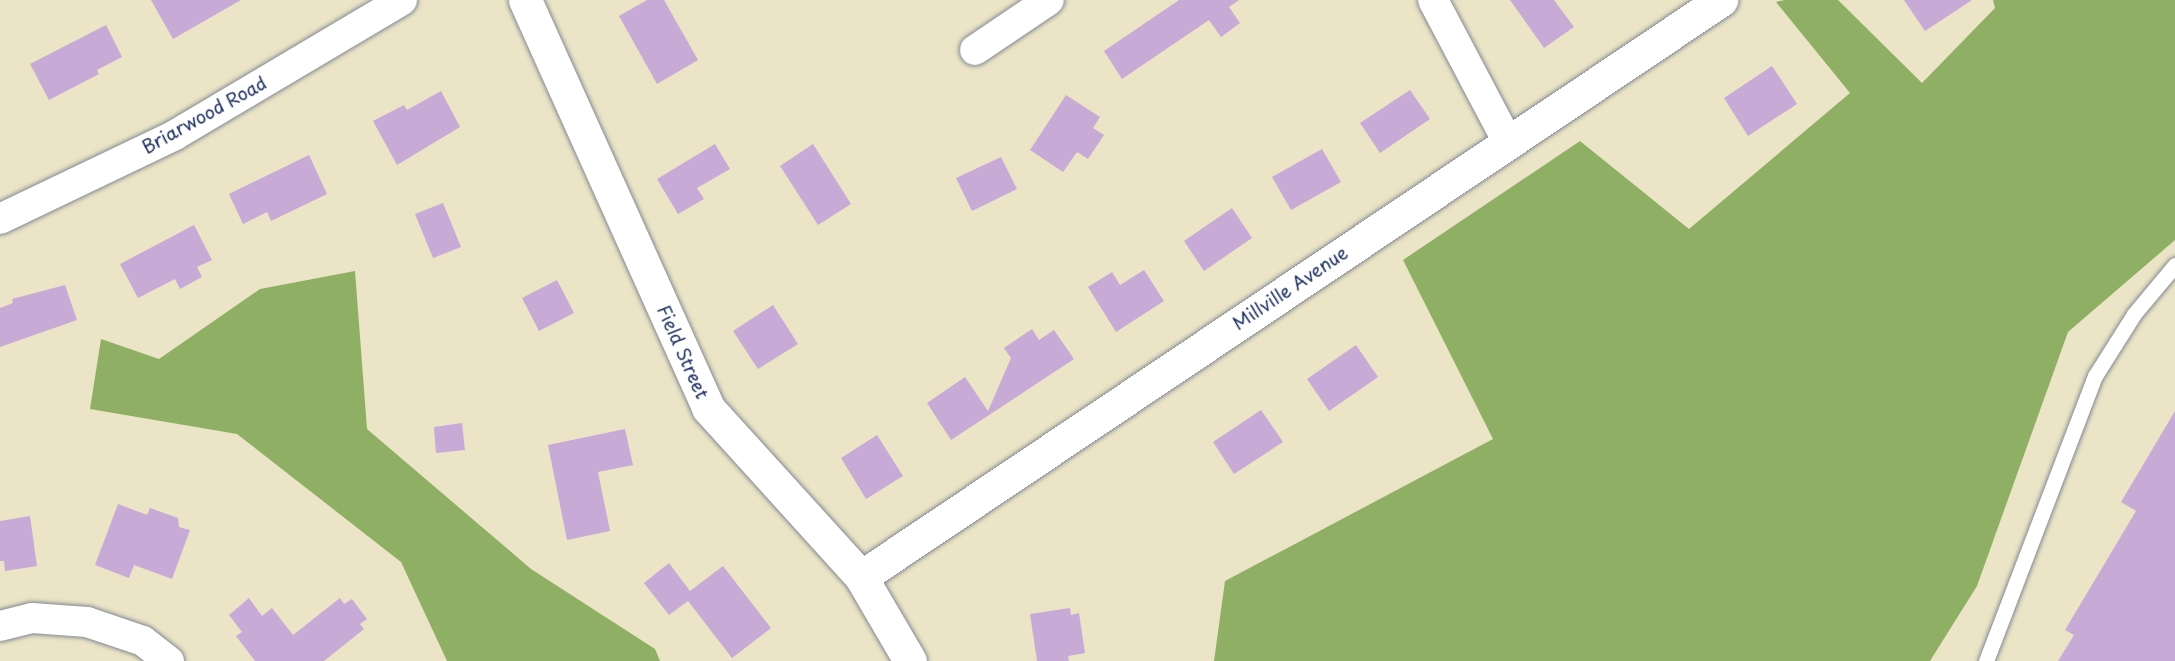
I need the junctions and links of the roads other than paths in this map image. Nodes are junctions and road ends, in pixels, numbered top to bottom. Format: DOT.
graph roads {
  1 [pos="402,0"];
  2 [pos="525,0"];
  3 [pos="1049,0"];
  4 [pos="1433,0"];
  5 [pos="1721,0"];
  6 [pos="975,50"];
  7 [pos="1508,142"];
  8 [pos="0,219"];
  9 [pos="2175,265"];
  10 [pos="861,577"];
  11 [pos="0,626"];
  12 [pos="169,661"];
  13 [pos="910,661"];
  14 [pos="1986,661"];
  1 -- 8 [label="street, Briarwood Road"];
  2 -- 10 [label="street, Field Street"];
  3 -- 6 [label="street"];
  4 -- 7 [label="street"];
  5 -- 7 [label="street, Millville Avenue"];
  7 -- 10 [label="street, Millville Avenue"];
  9 -- 14 [label="lane"];
  10 -- 13 [label="street, Field Street"];
  11 -- 12 [label="street"];
}
